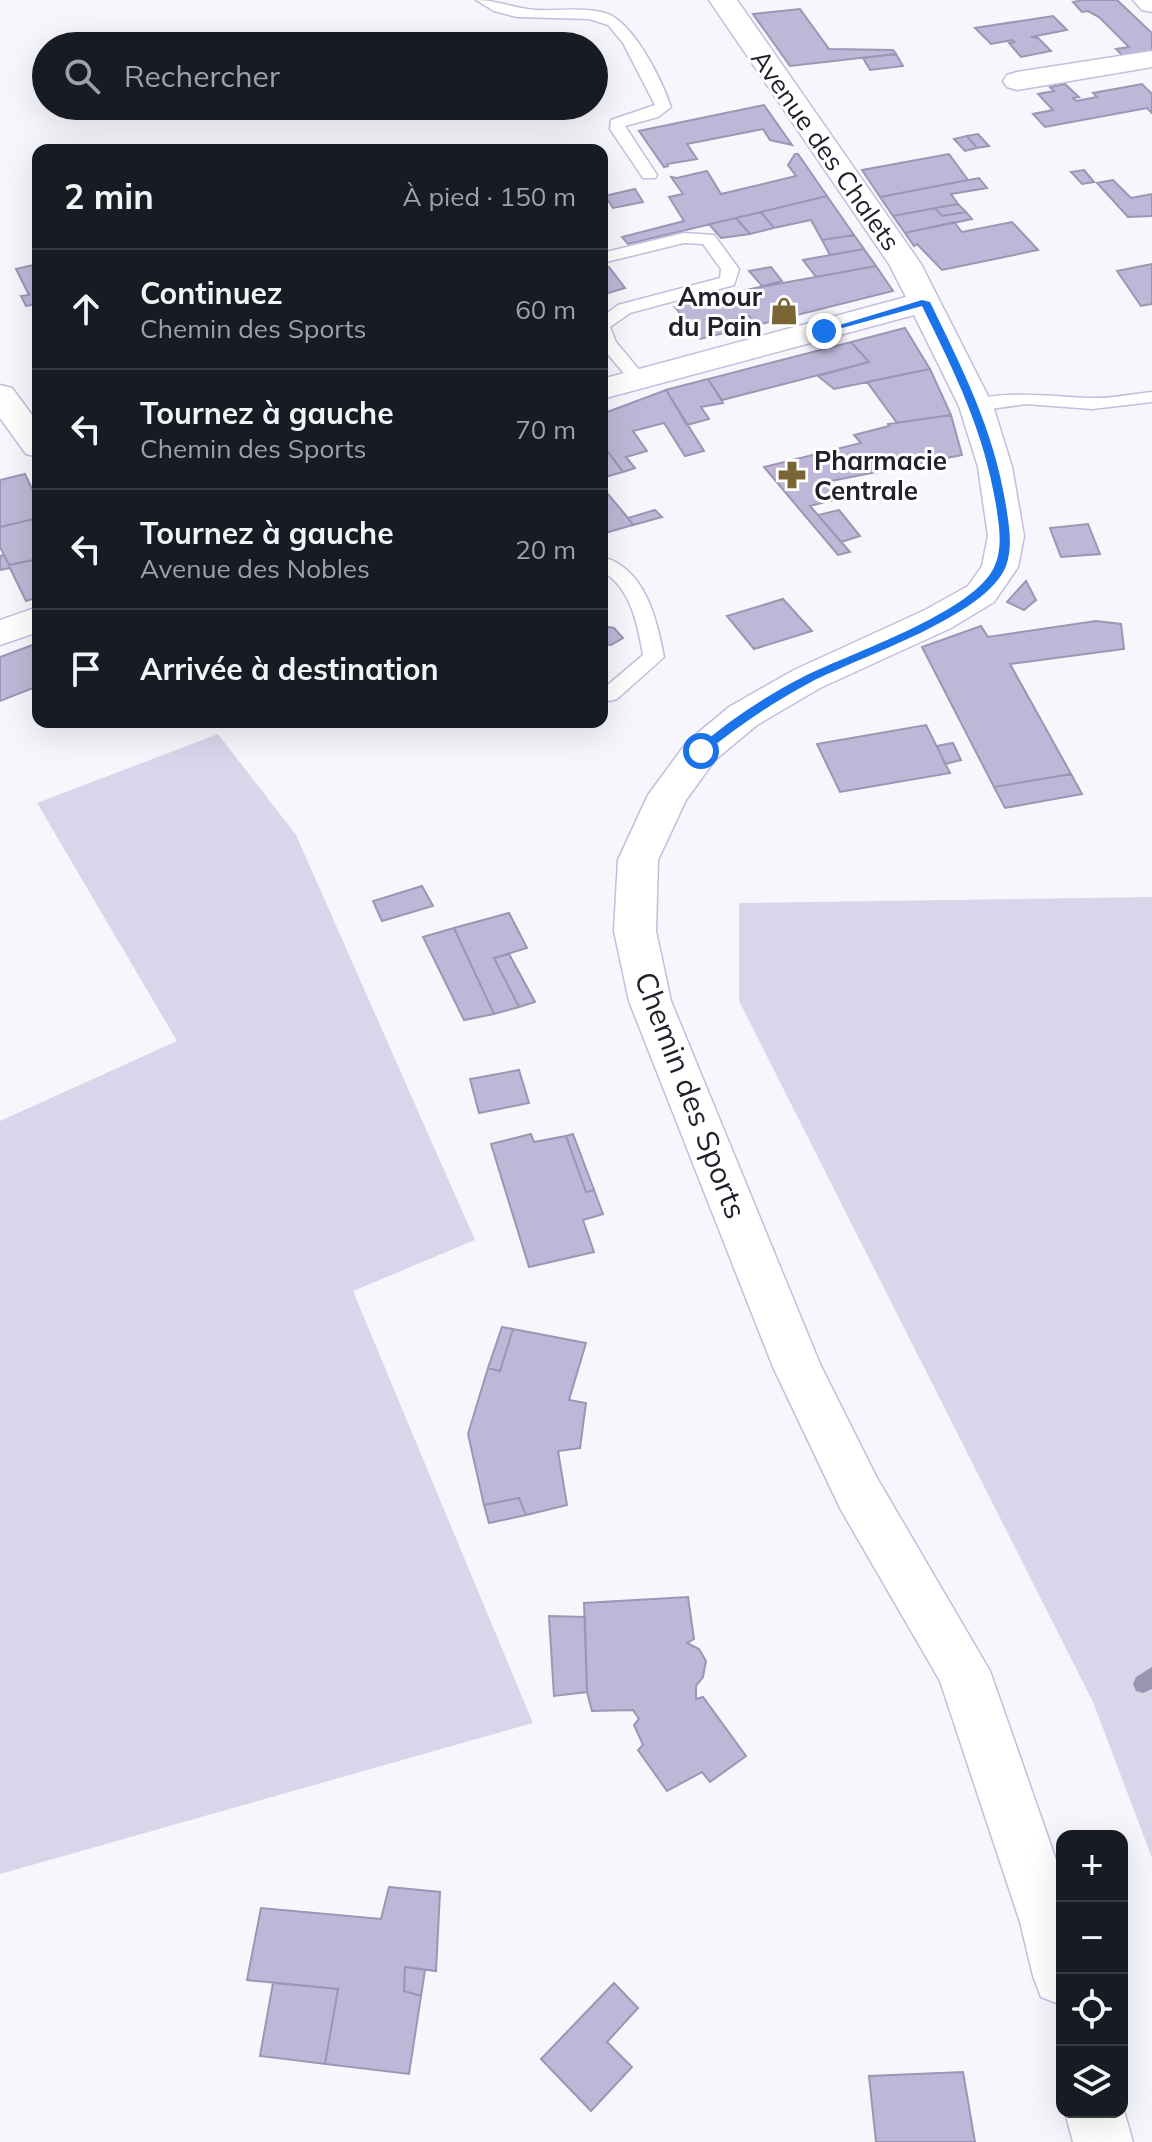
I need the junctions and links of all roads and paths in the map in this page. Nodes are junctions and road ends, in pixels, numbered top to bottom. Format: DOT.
graph roads {
  1 [pos="483,0"];
  2 [pos="723,0"];
  3 [pos="1147,0"];
  4 [pos="1152,4"];
  5 [pos="1152,59"];
  6 [pos="1017,81"];
  7 [pos="649,175"];
  8 [pos="608,257"];
  9 [pos="925,302"];
  10 [pos="608,321"];
  11 [pos="608,343"];
  12 [pos="637,378"];
  13 [pos="608,387"];
  14 [pos="0,395"];
  15 [pos="1152,397"];
  16 [pos="976,406"];
  17 [pos="32,439"];
  18 [pos="608,566"];
  19 [pos="32,621"];
  20 [pos="0,633"];
  21 [pos="610,694"];
  22 [pos="1062,1974"];
  23 [pos="1097,2118"];
  24 [pos="1103,2142"];
  1 -- 7 [label="lane"];
  2 -- 9 [label="street, Avenue des Chalets"];
  3 -- 4 [label="street"];
  5 -- 6 [label="street"];
  8 -- 10 [label="lane"];
  9 -- 12 [label="street"];
  9 -- 16 [label="street, Chemin des Sports"];
  11 -- 12 [label="lane"];
  12 -- 13 [label="street"];
  14 -- 17 [label="street"];
  15 -- 16 [label="lane"];
  16 -- 22 [label="street, Chemin des Sports"];
  18 -- 21 [label="lane"];
  19 -- 20 [label="street"];
  23 -- 24 [label="street"];
}
